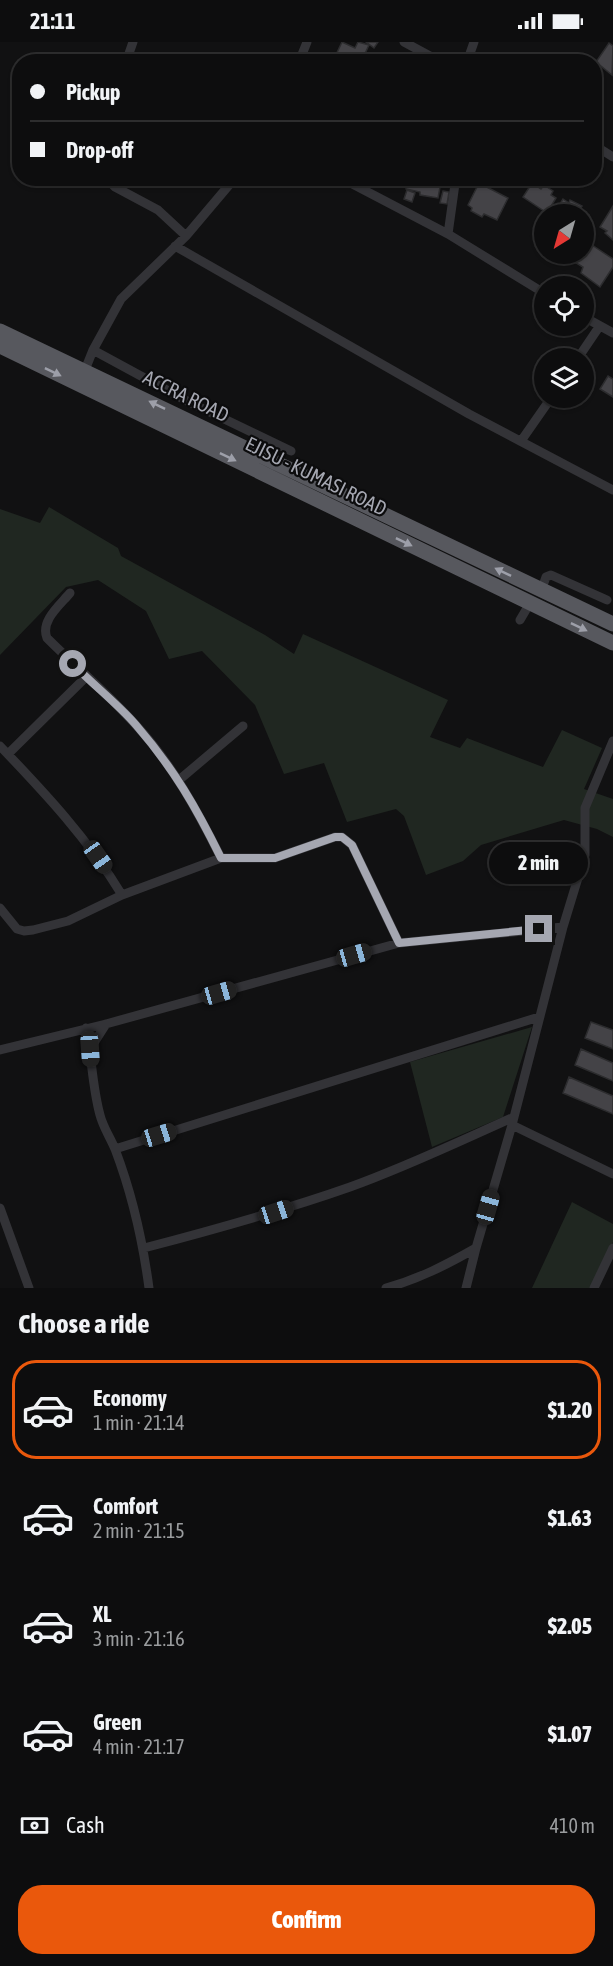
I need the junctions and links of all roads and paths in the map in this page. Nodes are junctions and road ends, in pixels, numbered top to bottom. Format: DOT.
graph roads {
  1 [pos="404,42"];
  2 [pos="426,54"];
  3 [pos="114,186"];
  4 [pos="228,186"];
  5 [pos="356,186"];
  6 [pos="457,186"];
  7 [pos="448,234"];
  8 [pos="186,236"];
  9 [pos="175,246"];
  10 [pos="534,287"];
  11 [pos="594,324"];
  12 [pos="599,327"];
  13 [pos="0,331"];
  14 [pos="613,333"];
  15 [pos="0,346"];
  16 [pos="585,348"];
  17 [pos="93,350"];
  18 [pos="85,370"];
  19 [pos="544,408"];
  20 [pos="521,441"];
  21 [pos="291,451"];
  22 [pos="613,490"];
  23 [pos="541,591"];
  24 [pos="70,592"];
  25 [pos="608,600"];
  26 [pos="530,603"];
  27 [pos="520,620"];
  28 [pos="613,624"];
  29 [pos="613,643"];
  30 [pos="86,677"];
  31 [pos="243,726"];
  32 [pos="613,741"];
  33 [pos="0,746"];
  34 [pos="8,754"];
  35 [pos="179,780"];
  36 [pos="221,858"];
  37 [pos="122,895"];
  38 [pos="0,908"];
  39 [pos="563,927"];
  40 [pos="399,943"];
  41 [pos="538,1017"];
  42 [pos="106,1024"];
  43 [pos="86,1028"];
  44 [pos="90,1049"];
  45 [pos="0,1050"];
  46 [pos="513,1121"];
  47 [pos="115,1149"];
  48 [pos="613,1174"];
  49 [pos="0,1208"];
  50 [pos="144,1248"];
  51 [pos="476,1248"];
  52 [pos="613,1248"];
  53 [pos="29,1288"];
  54 [pos="149,1288"];
  55 [pos="386,1288"];
  56 [pos="466,1288"];
  57 [pos="594,1288"];
  1 -- 2 [label="street"];
  3 -- 8 [label="street"];
  4 -- 8 [label="street"];
  5 -- 7 [label="street"];
  6 -- 7 [label="street"];
  7 -- 10 [label="street"];
  8 -- 9 [label="street"];
  9 -- 17 [label="street"];
  9 -- 20 [label="street"];
  11 -- 12 [label="street"];
  12 -- 14 [label="street"];
  12 -- 16 [label="street"];
  13 -- 18 [label="highway, ACCRA ROAD"];
  15 -- 26 [label="highway, EJISU - KUMASI ROAD, one-way"];
  17 -- 18 [label="street"];
  17 -- 21 [label="street"];
  23 -- 18 [label="highway, ACCRA ROAD, one-way"];
  19 -- 20 [label="street"];
  20 -- 22 [label="street"];
  23 -- 25 [label="street"];
  23 -- 28 [label="highway, ACCRA ROAD"];
  24 -- 30 [label="street"];
  26 -- 27 [label="street"];
  26 -- 29 [label="highway, EJISU - KUMASI ROAD, one-way"];
  30 -- 34 [label="street"];
  30 -- 35 [label="street"];
  31 -- 35 [label="street"];
  32 -- 39 [label="street"];
  33 -- 34 [label="street"];
  34 -- 37 [label="street"];
  35 -- 36 [label="street"];
  36 -- 37 [label="street"];
  36 -- 40 [label="street"];
  37 -- 38 [label="street"];
  39 -- 40 [label="street"];
  39 -- 41 [label="street"];
  40 -- 42 [label="street"];
  41 -- 46 [label="street"];
  41 -- 47 [label="street"];
  42 -- 43 [label="street"];
  42 -- 44 [label="street"];
  43 -- 44 [label="street"];
  43 -- 45 [label="street"];
  44 -- 47 [label="street"];
  46 -- 48 [label="street"];
  46 -- 50 [label="street"];
  46 -- 51 [label="street"];
  47 -- 50 [label="street"];
  49 -- 53 [label="street"];
  50 -- 54 [label="street"];
  51 -- 55 [label="street"];
  51 -- 56 [label="street"];
  52 -- 57 [label="street"];
}
